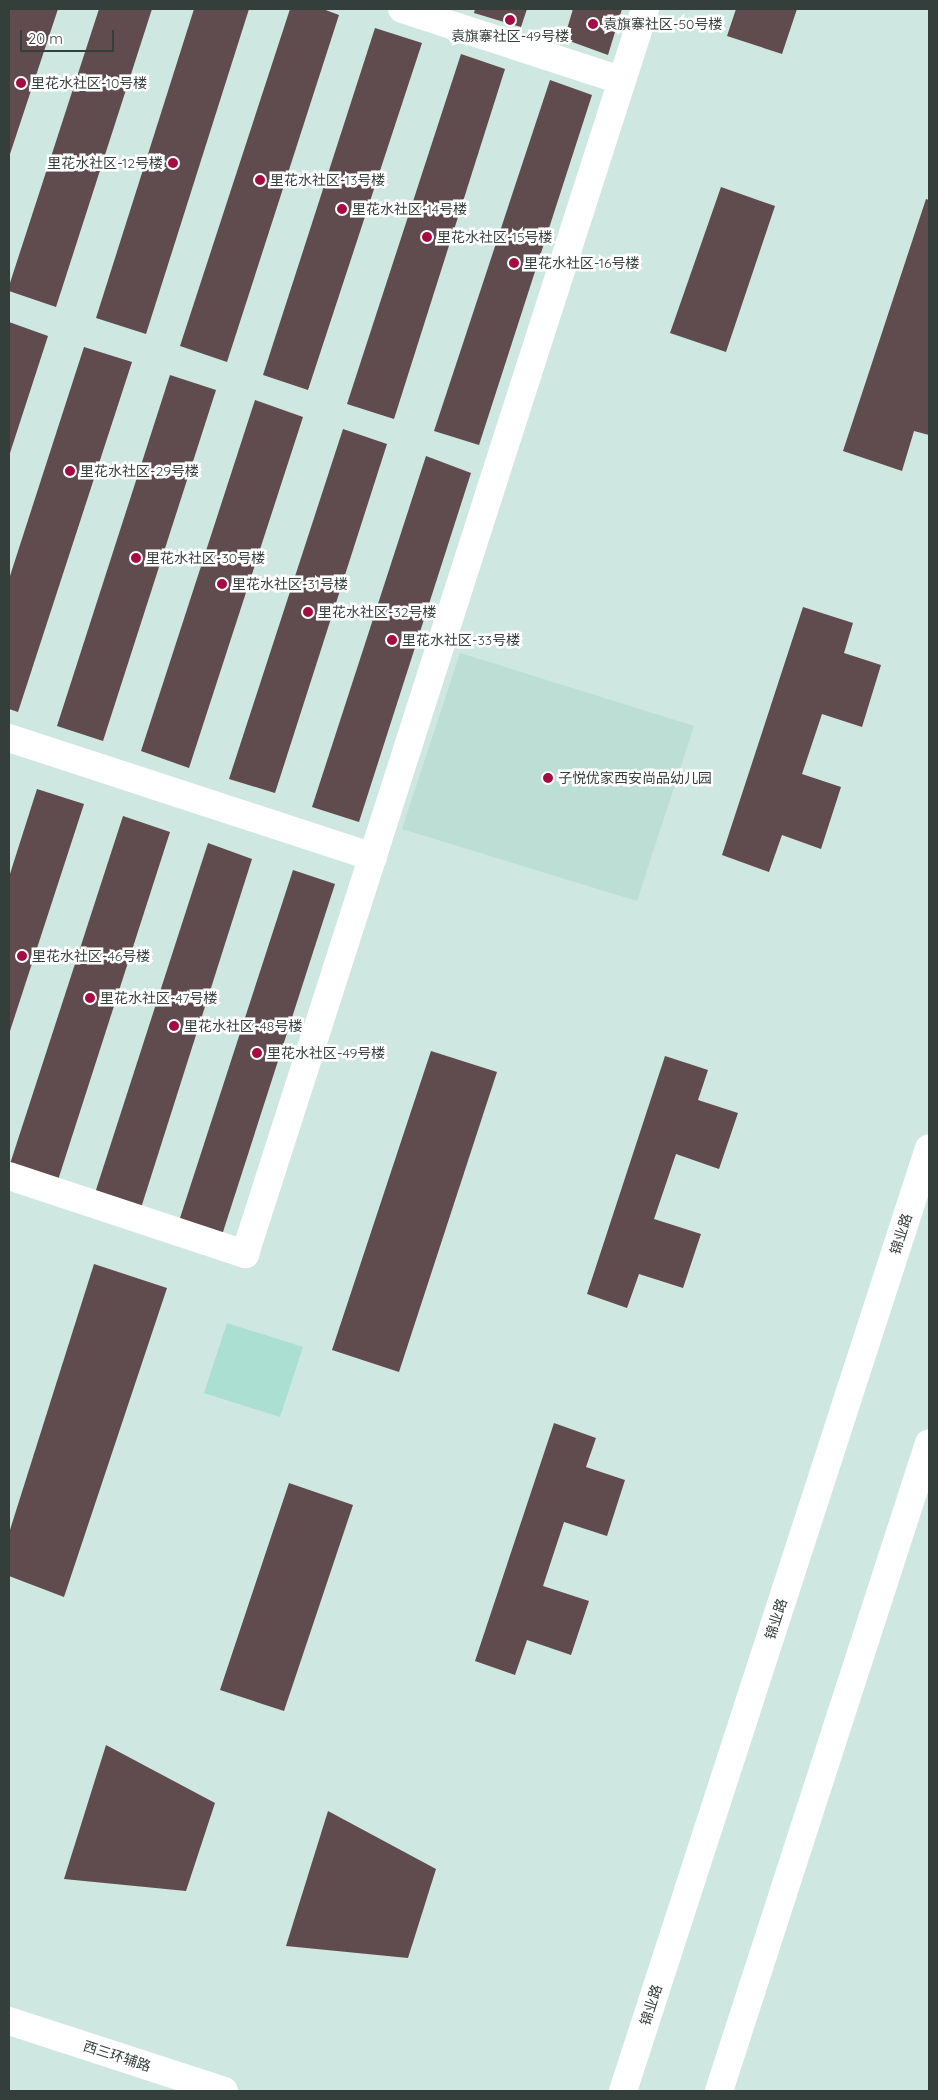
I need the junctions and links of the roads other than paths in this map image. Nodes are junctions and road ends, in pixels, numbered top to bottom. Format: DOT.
graph roads {
  1 [pos="402,9"];
  2 [pos="645,9"];
  3 [pos="621,80"];
  4 [pos="9,738"];
  5 [pos="373,857"];
  6 [pos="929,1148"];
  7 [pos="9,1176"];
  8 [pos="929,1443"];
  9 [pos="9,2021"];
  10 [pos="224,2091"];
  11 [pos="623,2091"];
  12 [pos="720,2091"];
  1 -- 3 [label="street"];
  2 -- 3 [label="street"];
  3 -- 5 [label="street"];
  4 -- 5 [label="street"];
  5 -- 7 [label="street"];
  6 -- 11 [label="street, 锦业路"];
  8 -- 12 [label="street"];
  9 -- 10 [label="street, 西三环辅路"];
}
